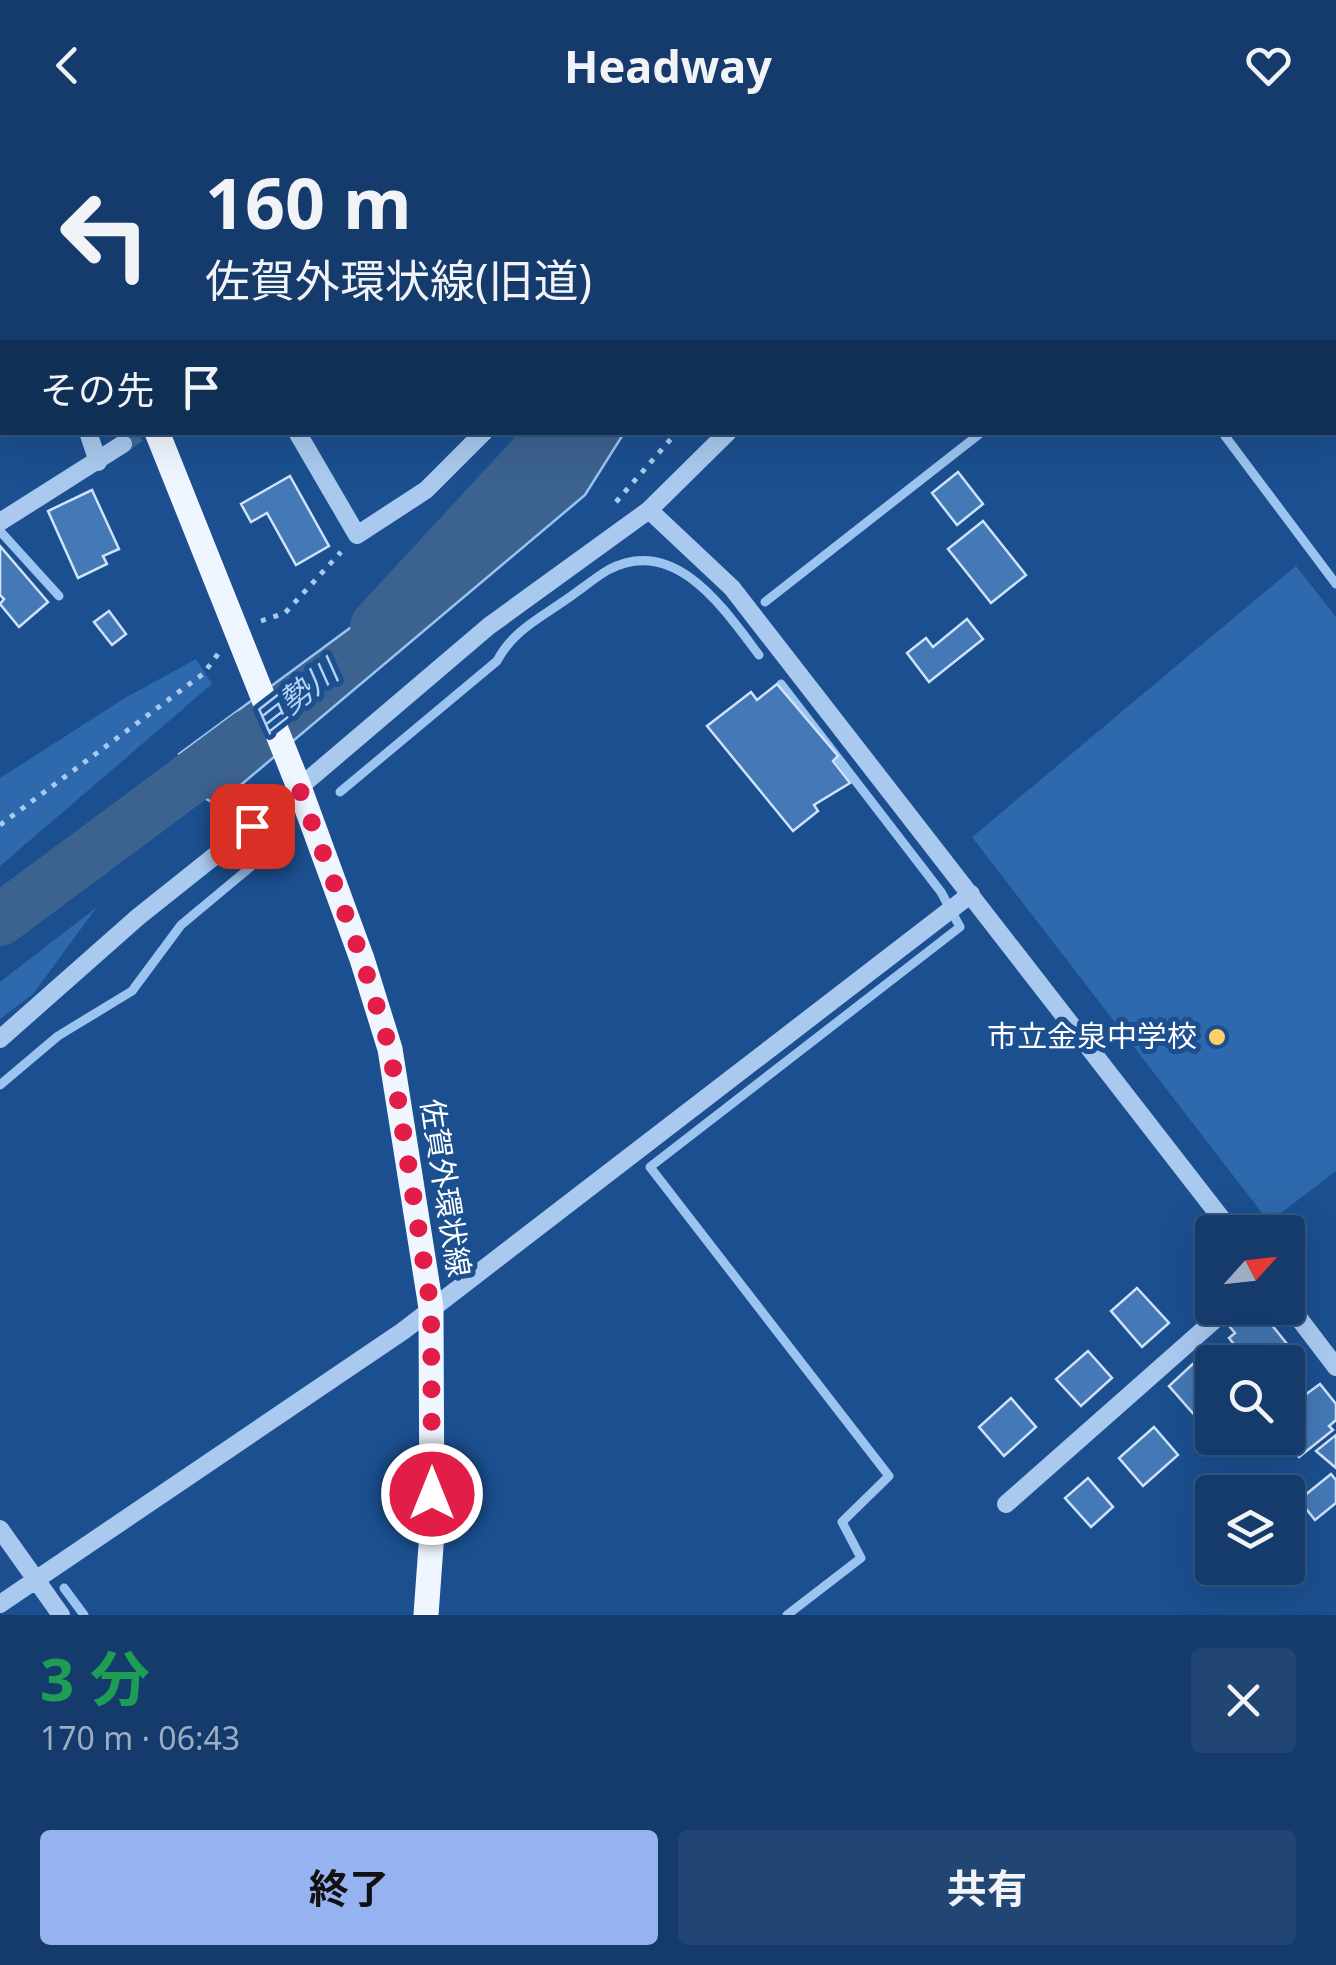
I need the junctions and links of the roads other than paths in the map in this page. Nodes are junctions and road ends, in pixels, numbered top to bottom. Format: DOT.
graph roads {
  1 [pos="89,435"];
  2 [pos="158,435"];
  3 [pos="299,435"];
  4 [pos="481,435"];
  5 [pos="725,435"];
  6 [pos="123,444"];
  7 [pos="98,462"];
  8 [pos="649,510"];
  9 [pos="0,522"];
  10 [pos="299,788"];
  11 [pos="966,897"];
  12 [pos="0,1039"];
  13 [pos="1219,1215"];
  14 [pos="431,1308"];
  15 [pos="1209,1325"];
  16 [pos="1304,1325"];
  17 [pos="1336,1367"];
  18 [pos="1006,1504"];
  19 [pos="0,1529"];
  20 [pos="36,1580"];
  21 [pos="0,1604"];
  22 [pos="61,1615"];
  23 [pos="426,1615"];
  1 -- 7 [label="street"];
  2 -- 10 [label="main road, 佐賀外環状線"];
  3 -- 4 [label="street"];
  5 -- 8 [label="street"];
  6 -- 7 [label="street"];
  7 -- 9 [label="street"];
  8 -- 10 [label="street"];
  8 -- 11 [label="street"];
  10 -- 12 [label="street"];
  10 -- 14 [label="main road, 佐賀外環状線"];
  11 -- 13 [label="street"];
  11 -- 14 [label="street"];
  14 -- 20 [label="street"];
  14 -- 23 [label="main road, 佐賀外環状線"];
  15 -- 18 [label="street"];
  16 -- 17 [label="street"];
  19 -- 20 [label="street"];
  20 -- 21 [label="street"];
  20 -- 22 [label="street"];
}
